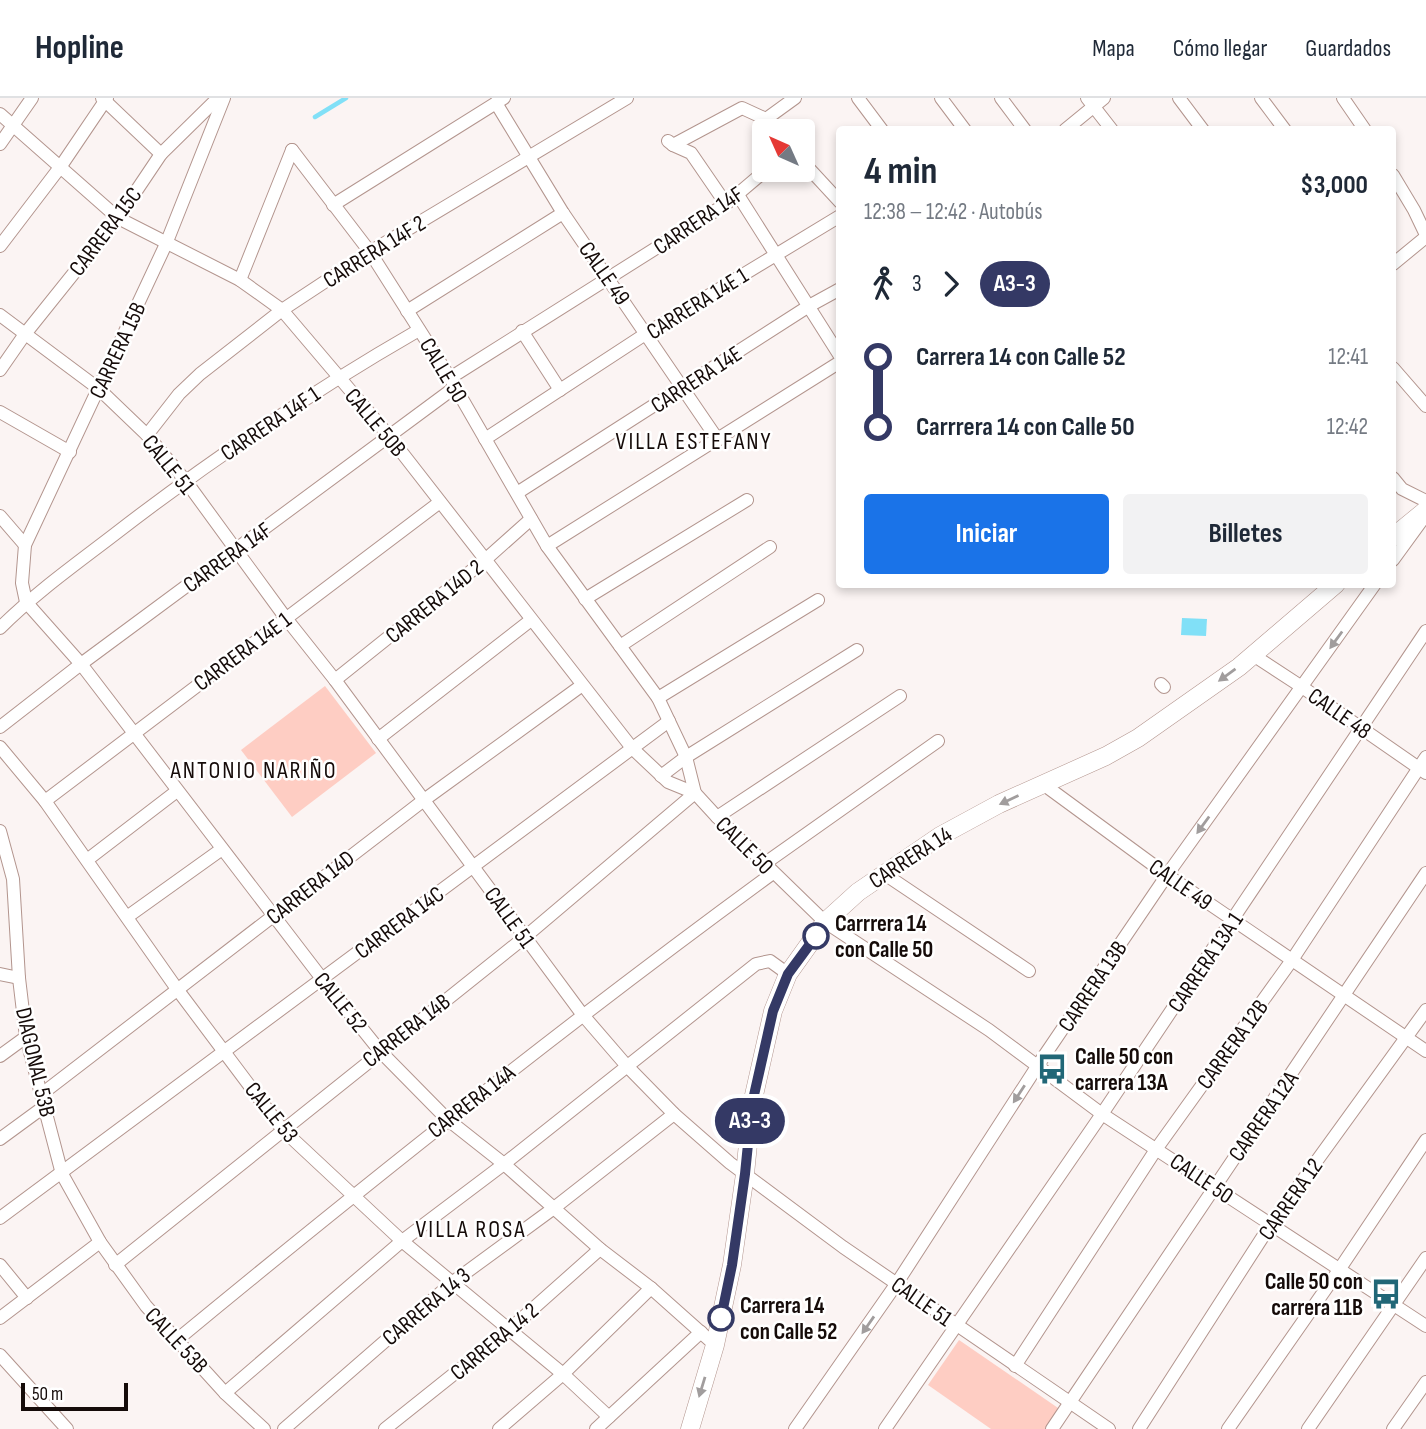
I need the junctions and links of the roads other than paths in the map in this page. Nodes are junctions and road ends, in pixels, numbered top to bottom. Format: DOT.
graph roads {
  1 [pos="32,98"];
  2 [pos="218,98"];
  3 [pos="224,98"];
  4 [pos="627,98"];
  5 [pos="795,98"];
  6 [pos="858,98"];
  7 [pos="941,98"];
  8 [pos="1001,98"];
  9 [pos="1104,98"];
  10 [pos="1178,98"];
  11 [pos="1261,98"];
  12 [pos="1343,98"];
  13 [pos="104,99"];
  14 [pos="500,100"];
  15 [pos="1090,102"];
  16 [pos="0,114"];
  17 [pos="758,119"];
  18 [pos="779,119"];
  19 [pos="878,126"];
  20 [pos="962,126"];
  21 [pos="1023,126"];
  22 [pos="1069,126"];
  23 [pos="1109,126"];
  24 [pos="1200,126"];
  25 [pos="1282,126"];
  26 [pos="1362,126"];
  27 [pos="13,127"];
  28 [pos="0,144"];
  29 [pos="161,154"];
  30 [pos="529,156"];
  31 [pos="61,166"];
  32 [pos="816,176"];
  33 [pos="1396,180"];
  34 [pos="753,182"];
  35 [pos="738,195"];
  36 [pos="836,198"];
  37 [pos="726,204"];
  38 [pos="333,205"];
  39 [pos="563,213"];
  40 [pos="118,218"];
  41 [pos="836,218"];
  42 [pos="1426,236"];
  43 [pos="166,244"];
  44 [pos="0,246"];
  45 [pos="370,251"];
  46 [pos="776,253"];
  47 [pos="1396,261"];
  48 [pos="610,279"];
  49 [pos="240,280"];
  50 [pos="836,291"];
  51 [pos="809,306"];
  52 [pos="282,310"];
  53 [pos="407,311"];
  54 [pos="0,315"];
  55 [pos="419,330"];
  56 [pos="522,331"];
  57 [pos="647,333"];
  58 [pos="25,334"];
  59 [pos="836,350"];
  60 [pos="836,365"];
  61 [pos="0,370"];
  62 [pos="1396,371"];
  63 [pos="338,377"];
  64 [pos="452,383"];
  65 [pos="682,387"];
  66 [pos="99,389"];
  67 [pos="561,390"];
  68 [pos="1426,406"];
  69 [pos="0,412"];
  70 [pos="147,435"];
  71 [pos="388,436"];
  72 [pos="485,439"];
  73 [pos="718,440"];
  74 [pos="69,452"];
  75 [pos="184,480"];
  76 [pos="1396,482"];
  77 [pos="517,493"];
  78 [pos="747,500"];
  79 [pos="1426,501"];
  80 [pos="440,502"];
  81 [pos="1426,512"];
  82 [pos="0,516"];
  83 [pos="531,520"];
  84 [pos="1396,535"];
  85 [pos="25,545"];
  86 [pos="547,545"];
  87 [pos="770,547"];
  88 [pos="236,551"];
  89 [pos="1396,556"];
  90 [pos="485,560"];
  91 [pos="1331,588"];
  92 [pos="1373,588"];
  93 [pos="585,599"];
  94 [pos="818,600"];
  95 [pos="26,602"];
  96 [pos="285,617"];
  97 [pos="531,620"];
  98 [pos="1,626"];
  99 [pos="1426,631"];
  100 [pos="620,646"];
  101 [pos="857,650"];
  102 [pos="1253,655"];
  103 [pos="81,664"];
  104 [pos="335,680"];
  105 [pos="581,685"];
  106 [pos="1303,687"];
  107 [pos="900,696"];
  108 [pos="658,698"];
  109 [pos="669,721"];
  110 [pos="0,727"];
  111 [pos="1361,728"];
  112 [pos="134,733"];
  113 [pos="378,739"];
  114 [pos="938,741"];
  115 [pos="0,747"];
  116 [pos="632,748"];
  117 [pos="686,757"];
  118 [pos="1424,766"];
  119 [pos="662,776"];
  120 [pos="1043,784"];
  121 [pos="177,791"];
  122 [pos="695,793"];
  123 [pos="424,800"];
  124 [pos="45,801"];
  125 [pos="717,817"];
  126 [pos="0,831"];
  127 [pos="222,849"];
  128 [pos="87,860"];
  129 [pos="473,867"];
  130 [pos="769,868"];
  131 [pos="883,873"];
  132 [pos="1426,873"];
  133 [pos="1167,875"];
  134 [pos="13,879"];
  135 [pos="0,889"];
  136 [pos="273,916"];
  137 [pos="127,917"];
  138 [pos="1233,920"];
  139 [pos="825,922"];
  140 [pos="525,937"];
  141 [pos="1292,960"];
  142 [pos="1029,971"];
  143 [pos="0,974"];
  144 [pos="788,974"];
  145 [pos="19,978"];
  146 [pos="323,980"];
  147 [pos="177,989"];
  148 [pos="1346,996"];
  149 [pos="1426,1010"];
  150 [pos="582,1014"];
  151 [pos="26,1037"];
  152 [pos="1407,1038"];
  153 [pos="380,1051"];
  154 [pos="1426,1051"];
  155 [pos="225,1052"];
  156 [pos="0,1056"];
  157 [pos="626,1065"];
  158 [pos="1038,1065"];
  159 [pos="43,1093"];
  160 [pos="45,1106"];
  161 [pos="674,1114"];
  162 [pos="1102,1114"];
  163 [pos="447,1119"];
  164 [pos="282,1129"];
  165 [pos="0,1139"];
  166 [pos="1426,1140"];
  167 [pos="1157,1148"];
  168 [pos="504,1164"];
  169 [pos="62,1174"];
  170 [pos="745,1174"];
  171 [pos="1214,1186"];
  172 [pos="353,1195"];
  173 [pos="554,1208"];
  174 [pos="0,1218"];
  175 [pos="1271,1224"];
  176 [pos="402,1241"];
  177 [pos="100,1242"];
  178 [pos="600,1249"];
  179 [pos="1426,1258"];
  180 [pos="0,1265"];
  181 [pos="115,1265"];
  182 [pos="1339,1270"];
  183 [pos="453,1282"];
  184 [pos="897,1283"];
  185 [pos="651,1288"];
  186 [pos="27,1298"];
  187 [pos="1393,1305"];
  188 [pos="0,1318"];
  189 [pos="956,1325"];
  190 [pos="1426,1326"];
  191 [pos="509,1330"];
  192 [pos="701,1332"];
  193 [pos="178,1339"];
  194 [pos="715,1345"];
  195 [pos="0,1355"];
  196 [pos="1016,1366"];
  197 [pos="564,1374"];
  198 [pos="1426,1382"];
  199 [pos="225,1393"];
  200 [pos="1070,1403"];
  201 [pos="609,1416"];
  202 [pos="67,1429"];
  203 [pos="264,1429"];
  204 [pos="284,1429"];
  205 [pos="385,1429"];
  206 [pos="499,1429"];
  207 [pos="596,1429"];
  208 [pos="690,1429"];
  209 [pos="795,1429"];
  210 [pos="885,1429"];
  211 [pos="1052,1429"];
  212 [pos="1109,1429"];
  213 [pos="1139,1429"];
  214 [pos="1228,1429"];
  215 [pos="1308,1429"];
  216 [pos="1393,1429"];
  1 -- 27 [label="street"];
  2 -- 29 [label="street, CARRERA 15C"];
  3 -- 43 [label="street, CARRERA 15B"];
  4 -- 30 [label="street, CARRERA 14F 2"];
  5 -- 18 [label="street"];
  6 -- 19 [label="street"];
  7 -- 20 [label="street"];
  8 -- 21 [label="street"];
  9 -- 15 [label="street"];
  10 -- 24 [label="street"];
  11 -- 25 [label="street"];
  12 -- 26 [label="street"];
  13 -- 29 [label="street"];
  13 -- 31 [label="street"];
  14 -- 30 [label="street, CALLE 49"];
  14 -- 38 [label="street"];
  15 -- 22 [label="street"];
  15 -- 23 [label="street"];
  16 -- 27 [label="street, CALLE 50B"];
  17 -- 37 [label="street"];
  27 -- 28 [label="street"];
  27 -- 31 [label="street, CALLE 50B"];
  29 -- 40 [label="street, CARRERA 15C"];
  30 -- 39 [label="street, CALLE 49"];
  30 -- 45 [label="street, CARRERA 14F 2"];
  31 -- 40 [label="street, CALLE 50B"];
  31 -- 44 [label="street"];
  32 -- 36 [label="street"];
  33 -- 42 [label="street"];
  34 -- 35 [label="street, CARRERA 14F"];
  35 -- 37 [label="street, CARRERA 14F"];
  35 -- 46 [label="street"];
  37 -- 48 [label="street, CARRERA 14F"];
  38 -- 45 [label="street, CALLE 50"];
  38 -- 49 [label="street, CALLE 50"];
  39 -- 48 [label="street, CALLE 49"];
  39 -- 53 [label="street"];
  40 -- 43 [label="street, CALLE 50B"];
  40 -- 58 [label="street, CARRERA 15C"];
  41 -- 46 [label="street, CARRERA 14E 1"];
  42 -- 47 [label="street"];
  43 -- 49 [label="street, CALLE 50B"];
  43 -- 66 [label="street, CARRERA 15B"];
  45 -- 52 [label="street, CARRERA 14F 2"];
  45 -- 53 [label="street, CALLE 50"];
  46 -- 51 [label="street"];
  46 -- 57 [label="street, CARRERA 14E 1"];
  48 -- 56 [label="street, CARRERA 14F"];
  48 -- 57 [label="street, CALLE 49"];
  49 -- 52 [label="street, CALLE 50B"];
  50 -- 51 [label="street, CARRERA 14E"];
  51 -- 59 [label="street"];
  51 -- 65 [label="street, CARRERA 14E"];
  52 -- 63 [label="street, CALLE 50B"];
  52 -- 70 [label="street, CARRERA 14F 2"];
  53 -- 55 [label="street, CALLE 50"];
  54 -- 58 [label="street, CALLE 51"];
  55 -- 63 [label="street, CARRERA 14F 1"];
  55 -- 64 [label="street, CALLE 50"];
  56 -- 64 [label="street, CARRERA 14F"];
  56 -- 67 [label="street"];
  57 -- 65 [label="street, CALLE 49"];
  57 -- 67 [label="street, CARRERA 14E 1"];
  58 -- 61 [label="street, CARRERA 15C"];
  58 -- 66 [label="street, CALLE 51"];
  60 -- 73 [label="street"];
  62 -- 68 [label="street"];
  63 -- 71 [label="street, CALLE 50B"];
  63 -- 75 [label="street, CARRERA 14F 1"];
  64 -- 71 [label="street, CARRERA 14F"];
  64 -- 72 [label="street, CALLE 50"];
  65 -- 73 [label="street, CALLE 49"];
  65 -- 77 [label="street, CARRERA 14E"];
  66 -- 70 [label="street, CALLE 51"];
  66 -- 74 [label="street, CARRERA 15B"];
  67 -- 72 [label="street, CARRERA 14E 1"];
  69 -- 74 [label="street"];
  70 -- 75 [label="street, CALLE 51"];
  71 -- 80 [label="street, CALLE 50B"];
  71 -- 88 [label="street, CARRERA 14F"];
  72 -- 77 [label="street, CALLE 50"];
  73 -- 86 [label="street"];
  74 -- 85 [label="street, CARRERA 15B"];
  75 -- 88 [label="street, CALLE 51"];
  75 -- 95 [label="street, CARRERA 14F 1"];
  76 -- 79 [label="street"];
  77 -- 83 [label="street, CALLE 50"];
  78 -- 93 [label="street"];
  80 -- 90 [label="street, CALLE 50B"];
  80 -- 96 [label="street, CARRERA 14E 1"];
  81 -- 84 [label="main road"];
  81 -- 89 [label="street"];
  82 -- 85 [label="street"];
  83 -- 86 [label="street, CALLE 50"];
  83 -- 90 [label="street, CARRERA 14D 2"];
  85 -- 95 [label="street, CARRERA 15B"];
  86 -- 93 [label="street, CALLE 50"];
  87 -- 100 [label="street"];
  88 -- 96 [label="street, CALLE 51"];
  88 -- 103 [label="street, CARRERA 14F"];
  90 -- 97 [label="street, CALLE 50B"];
  90 -- 104 [label="street, CARRERA 14D 2"];
  91 -- 102 [label="main road, CARRERA 14"];
  92 -- 106 [label="street, CARRERA 13B, one-way"];
  93 -- 100 [label="street, CALLE 50"];
  94 -- 108 [label="street"];
  95 -- 98 [label="street, CARRERA 14F 1"];
  95 -- 103 [label="street, CALLE 52"];
  96 -- 104 [label="street, CALLE 51"];
  96 -- 112 [label="street, CARRERA 14E 1"];
  97 -- 105 [label="street, CALLE 50B"];
  97 -- 113 [label="street"];
  99 -- 111 [label="street, CARRERA 13A 1"];
  100 -- 108 [label="street, CALLE 50"];
  101 -- 117 [label="street"];
  102 -- 106 [label="street, CALLE 48"];
  102 -- 120 [label="main road, CARRERA 14, one-way"];
  103 -- 110 [label="street, CARRERA 14F"];
  103 -- 112 [label="street, CALLE 52"];
  104 -- 113 [label="street, CALLE 51"];
  105 -- 116 [label="street, CALLE 50B"];
  105 -- 123 [label="street, CARRERA 14D"];
  106 -- 111 [label="street, CALLE 48"];
  106 -- 133 [label="street, CARRERA 13B, one-way"];
  107 -- 125 [label="street"];
  108 -- 109 [label="street, CALLE 50"];
  109 -- 116 [label="street, CARRERA 14C"];
  109 -- 117 [label="street, CALLE 50"];
  111 -- 118 [label="street, CALLE 48"];
  111 -- 138 [label="street, CARRERA 13A 1"];
  112 -- 121 [label="street, CALLE 52"];
  112 -- 124 [label="street, CARRERA 14E 1"];
  113 -- 123 [label="street, CALLE 51"];
  114 -- 130 [label="street, CARRERA 14A"];
  115 -- 124 [label="street, CALLE 53"];
  116 -- 119 [label="street, CALLE 50B"];
  116 -- 129 [label="street, CARRERA 14C"];
  117 -- 119 [label="street"];
  117 -- 122 [label="street, CALLE 50"];
  118 -- 141 [label="street, CARRERA 12B"];
  119 -- 122 [label="street, CALLE 50B"];
  120 -- 131 [label="main road, CARRERA 14, one-way"];
  120 -- 133 [label="street, CALLE 49"];
  121 -- 127 [label="street, CALLE 52"];
  121 -- 128 [label="street"];
  122 -- 125 [label="street, CALLE 50"];
  122 -- 140 [label="street, CARRERA 14B"];
  123 -- 129 [label="street, CALLE 51"];
  123 -- 136 [label="street, CARRERA 14D"];
  124 -- 128 [label="street, CALLE 53"];
  125 -- 130 [label="street, CALLE 50"];
  126 -- 134 [label="street, DIAGONAL 53B"];
  127 -- 136 [label="street, CALLE 52"];
  127 -- 137 [label="street"];
  128 -- 137 [label="street, CALLE 53"];
  129 -- 140 [label="street, CALLE 51"];
  129 -- 146 [label="street, CARRERA 14C"];
  130 -- 139 [label="street, CALLE 50"];
  130 -- 150 [label="street, CARRERA 14A"];
  131 -- 139 [label="main road, CARRERA 14"];
  131 -- 142 [label="street"];
  132 -- 148 [label="street, CARRERA 12A"];
  133 -- 138 [label="street, CALLE 49"];
  133 -- 158 [label="street, CARRERA 13B"];
  134 -- 135 [label="street"];
  134 -- 145 [label="street, DIAGONAL 53B"];
  136 -- 146 [label="street, CALLE 52"];
  136 -- 147 [label="street, CARRERA 14D"];
  137 -- 147 [label="street, CALLE 53"];
  138 -- 141 [label="street, CALLE 49"];
  138 -- 162 [label="street, CARRERA 13A 1"];
  139 -- 144 [label="main road, CARRERA 14"];
  139 -- 158 [label="street, CALLE 50"];
  140 -- 150 [label="street, CALLE 51"];
  140 -- 153 [label="street, CARRERA 14B"];
  141 -- 148 [label="street, CALLE 49"];
  141 -- 167 [label="street, CARRERA 12B"];
  143 -- 145 [label="street"];
  144 -- 157 [label="street"];
  144 -- 170 [label="main road, CARRERA 14"];
  145 -- 151 [label="street, DIAGONAL 53B"];
  146 -- 153 [label="street, CALLE 52"];
  146 -- 155 [label="street, CARRERA 14C"];
  147 -- 155 [label="street, CALLE 53"];
  147 -- 159 [label="street, CARRERA 14D"];
  148 -- 152 [label="street, CALLE 49"];
  148 -- 171 [label="street, CARRERA 12A"];
  149 -- 152 [label="street, CARRERA 12"];
  150 -- 157 [label="street, CALLE 51"];
  150 -- 163 [label="street, CARRERA 14A"];
  151 -- 156 [label="street"];
  151 -- 159 [label="street, DIAGONAL 53B"];
  152 -- 154 [label="street, CALLE 49"];
  152 -- 175 [label="street, CARRERA 12"];
  153 -- 163 [label="street, CALLE 52"];
  153 -- 164 [label="street, CARRERA 14B"];
  155 -- 164 [label="street, CALLE 53"];
  155 -- 169 [label="street, CARRERA 14C"];
  157 -- 161 [label="street, CALLE 51"];
  157 -- 168 [label="street"];
  158 -- 162 [label="street, CALLE 50"];
  158 -- 184 [label="street, CARRERA 13B, one-way"];
  159 -- 160 [label="street, DIAGONAL 53B"];
  160 -- 165 [label="street"];
  160 -- 169 [label="street, DIAGONAL 53B"];
  161 -- 170 [label="street, CALLE 51"];
  161 -- 173 [label="street, CARRERA 14 3"];
  162 -- 167 [label="street, CALLE 50"];
  162 -- 189 [label="street, CARRERA 13A 1"];
  163 -- 168 [label="street, CALLE 52"];
  163 -- 172 [label="street, CARRERA 14A"];
  164 -- 172 [label="street, CALLE 53"];
  164 -- 181 [label="street, CARRERA 14B"];
  166 -- 182 [label="street"];
  167 -- 171 [label="street, CALLE 50"];
  167 -- 196 [label="street, CARRERA 12B"];
  168 -- 173 [label="street, CALLE 52"];
  168 -- 176 [label="street"];
  169 -- 174 [label="street, CARRERA 14C"];
  169 -- 177 [label="street, DIAGONAL 53B"];
  170 -- 184 [label="street, CALLE 51"];
  170 -- 194 [label="main road, CARRERA 14"];
  171 -- 175 [label="street, CALLE 50"];
  171 -- 200 [label="street, CARRERA 12A"];
  172 -- 176 [label="street, CALLE 53"];
  172 -- 193 [label="street, CARRERA 14A"];
  173 -- 178 [label="street, CALLE 52"];
  173 -- 183 [label="street, CARRERA 14 3"];
  175 -- 182 [label="street, CALLE 50"];
  175 -- 213 [label="street, CARRERA 12"];
  176 -- 183 [label="street, CALLE 53"];
  176 -- 199 [label="street"];
  177 -- 181 [label="street, CALLE 53B"];
  177 -- 186 [label="street"];
  178 -- 185 [label="street, CALLE 52"];
  178 -- 191 [label="street, CARRERA 14 2"];
  179 -- 187 [label="street"];
  180 -- 186 [label="street"];
  181 -- 193 [label="street, CALLE 53B"];
  182 -- 187 [label="street, CALLE 50"];
  182 -- 214 [label="street"];
  183 -- 191 [label="street, CALLE 53"];
  183 -- 204 [label="street, CARRERA 14 3"];
  184 -- 189 [label="street, CALLE 51"];
  184 -- 209 [label="street, CARRERA 13B, one-way"];
  185 -- 192 [label="street, CALLE 52"];
  185 -- 197 [label="street"];
  186 -- 188 [label="street"];
  187 -- 190 [label="street, CALLE 50"];
  187 -- 215 [label="street"];
  189 -- 196 [label="street, CALLE 51"];
  189 -- 210 [label="street, CARRERA 13A 1"];
  191 -- 197 [label="street, CALLE 53"];
  191 -- 205 [label="street, CARRERA 14 2"];
  192 -- 194 [label="street, CALLE 52"];
  192 -- 201 [label="street"];
  193 -- 199 [label="street, CALLE 53B"];
  194 -- 208 [label="main road, CARRERA 14, one-way"];
  195 -- 202 [label="street"];
  196 -- 200 [label="street, CALLE 51"];
  197 -- 201 [label="street, CALLE 53"];
  197 -- 206 [label="street"];
  198 -- 216 [label="street"];
  199 -- 203 [label="street, CALLE 53B"];
  200 -- 211 [label="street, CARRERA 12A"];
  200 -- 212 [label="street, CALLE 51"];
  201 -- 207 [label="street"];
}
